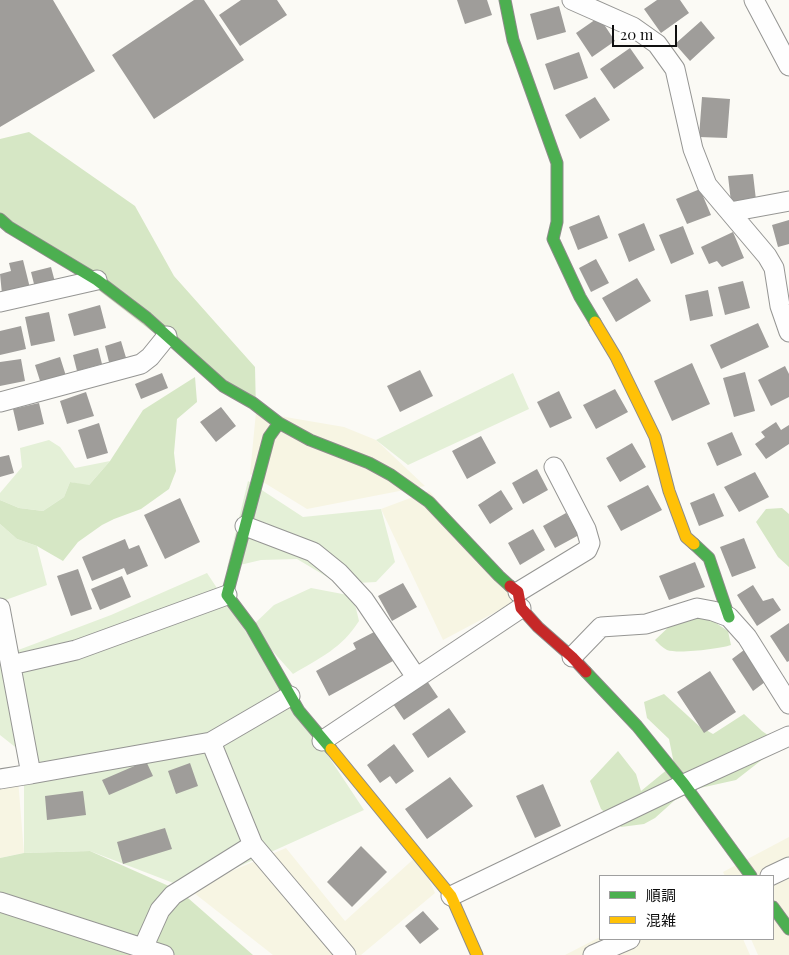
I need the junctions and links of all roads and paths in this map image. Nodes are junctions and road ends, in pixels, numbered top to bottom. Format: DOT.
graph roads {
  1 [pos="505,0"];
  2 [pos="572,0"];
  3 [pos="754,0"];
  4 [pos="789,66"];
  5 [pos="789,201"];
  6 [pos="730,212"];
  7 [pos="0,219"];
  8 [pos="781,266"];
  9 [pos="97,280"];
  10 [pos="0,302"];
  11 [pos="788,326"];
  12 [pos="167,336"];
  13 [pos="0,402"];
  14 [pos="279,423"];
  15 [pos="554,467"];
  16 [pos="245,526"];
  17 [pos="227,594"];
  18 [pos="520,600"];
  19 [pos="0,608"];
  20 [pos="729,617"];
  21 [pos="572,657"];
  22 [pos="11,665"];
  23 [pos="416,677"];
  24 [pos="290,696"];
  25 [pos="789,704"];
  26 [pos="789,736"];
  27 [pos="322,741"];
  28 [pos="211,742"];
  29 [pos="31,774"];
  30 [pos="0,779"];
  31 [pos="684,784"];
  32 [pos="253,845"];
  33 [pos="789,867"];
  34 [pos="749,875"];
  35 [pos="772,875"];
  36 [pos="451,896"];
  37 [pos="0,902"];
  38 [pos="774,908"];
  39 [pos="789,929"];
  40 [pos="628,940"];
  41 [pos="143,948"];
  42 [pos="164,955"];
  43 [pos="346,955"];
  44 [pos="477,955"];
  45 [pos="594,955"];
  1 -- 20 [label="street"];
  2 -- 6 [label="street"];
  3 -- 4 [label="street"];
  5 -- 6 [label="street"];
  6 -- 8 [label="street"];
  7 -- 9 [label="street"];
  8 -- 11 [label="street"];
  9 -- 10 [label="street"];
  9 -- 12 [label="street"];
  12 -- 13 [label="street"];
  12 -- 14 [label="street"];
  14 -- 16 [label="street"];
  14 -- 18 [label="street"];
  15 -- 18 [label="street"];
  16 -- 17 [label="street"];
  16 -- 23 [label="street"];
  17 -- 22 [label="street"];
  17 -- 24 [label="street"];
  18 -- 21 [label="street"];
  18 -- 23 [label="street"];
  19 -- 22 [label="street"];
  20 -- 21 [label="street"];
  20 -- 25 [label="street"];
  21 -- 31 [label="street"];
  22 -- 29 [label="street"];
  23 -- 27 [label="street"];
  24 -- 27 [label="street"];
  24 -- 28 [label="street"];
  26 -- 31 [label="street"];
  27 -- 36 [label="street"];
  28 -- 29 [label="street"];
  28 -- 32 [label="street"];
  29 -- 30 [label="street"];
  31 -- 34 [label="street"];
  31 -- 36 [label="street"];
  32 -- 41 [label="street"];
  32 -- 43 [label="street"];
  33 -- 35 [label="street"];
  36 -- 44 [label="street"];
  37 -- 41 [label="street"];
  38 -- 39 [label="street"];
  40 -- 45 [label="street"];
  41 -- 42 [label="street"];
}
